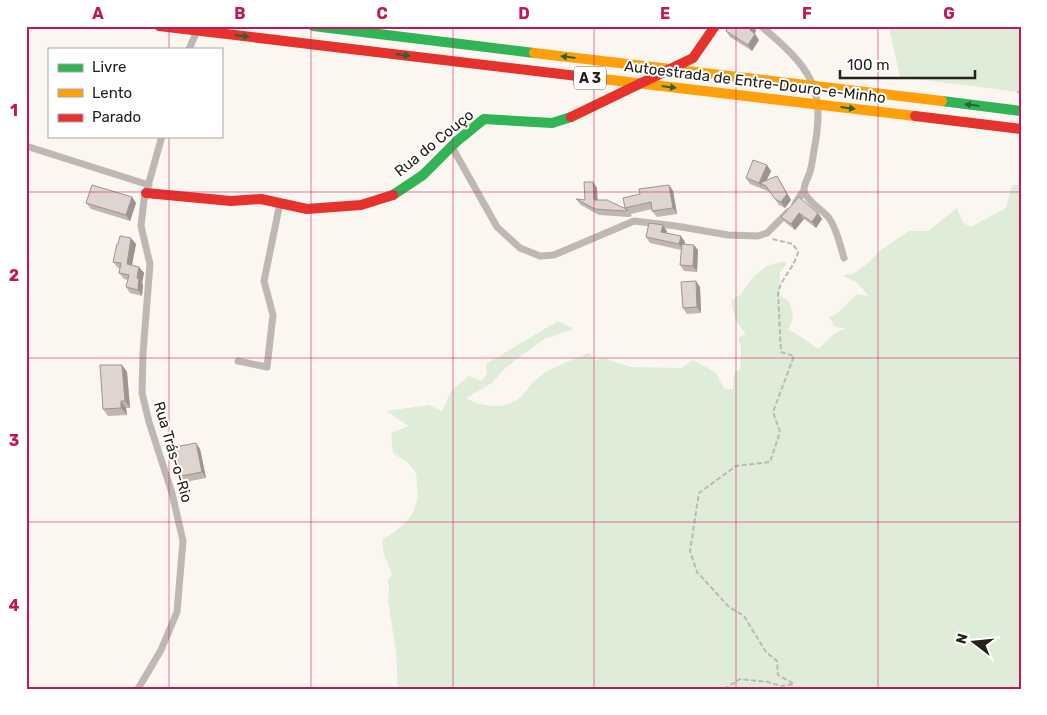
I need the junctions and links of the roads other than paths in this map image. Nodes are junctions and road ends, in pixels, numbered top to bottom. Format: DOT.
graph roads {
  1 [pos="159,26"];
  2 [pos="199,26"];
  3 [pos="313,26"];
  4 [pos="715,26"];
  5 [pos="762,26"];
  6 [pos="189,48"];
  7 [pos="1021,111"];
  8 [pos="1021,129"];
  9 [pos="161,138"];
  10 [pos="26,146"];
  11 [pos="452,146"];
  12 [pos="148,189"];
  13 [pos="804,190"];
  14 [pos="280,203"];
  15 [pos="844,258"];
  16 [pos="238,361"];
  17 [pos="138,689"];
  1 -- 8 [label="main road, Autoestrada de Entre-Douro-e-Minho / A 3, one-way"];
  2 -- 6 [label="street"];
  7 -- 3 [label="main road, Autoestrada de Entre-Douro-e-Minho / A 3, one-way"];
  4 -- 11 [label="main road, Rua do Couço"];
  5 -- 13 [label="street"];
  9 -- 12 [label="street, Rua Trás-o-Rio"];
  10 -- 12 [label="street"];
  11 -- 13 [label="street"];
  11 -- 14 [label="main road, Rua do Couço"];
  12 -- 14 [label="main road, Rua do Couço"];
  12 -- 17 [label="street, Rua Trás-o-Rio"];
  13 -- 15 [label="street"];
  14 -- 16 [label="street"];
}
